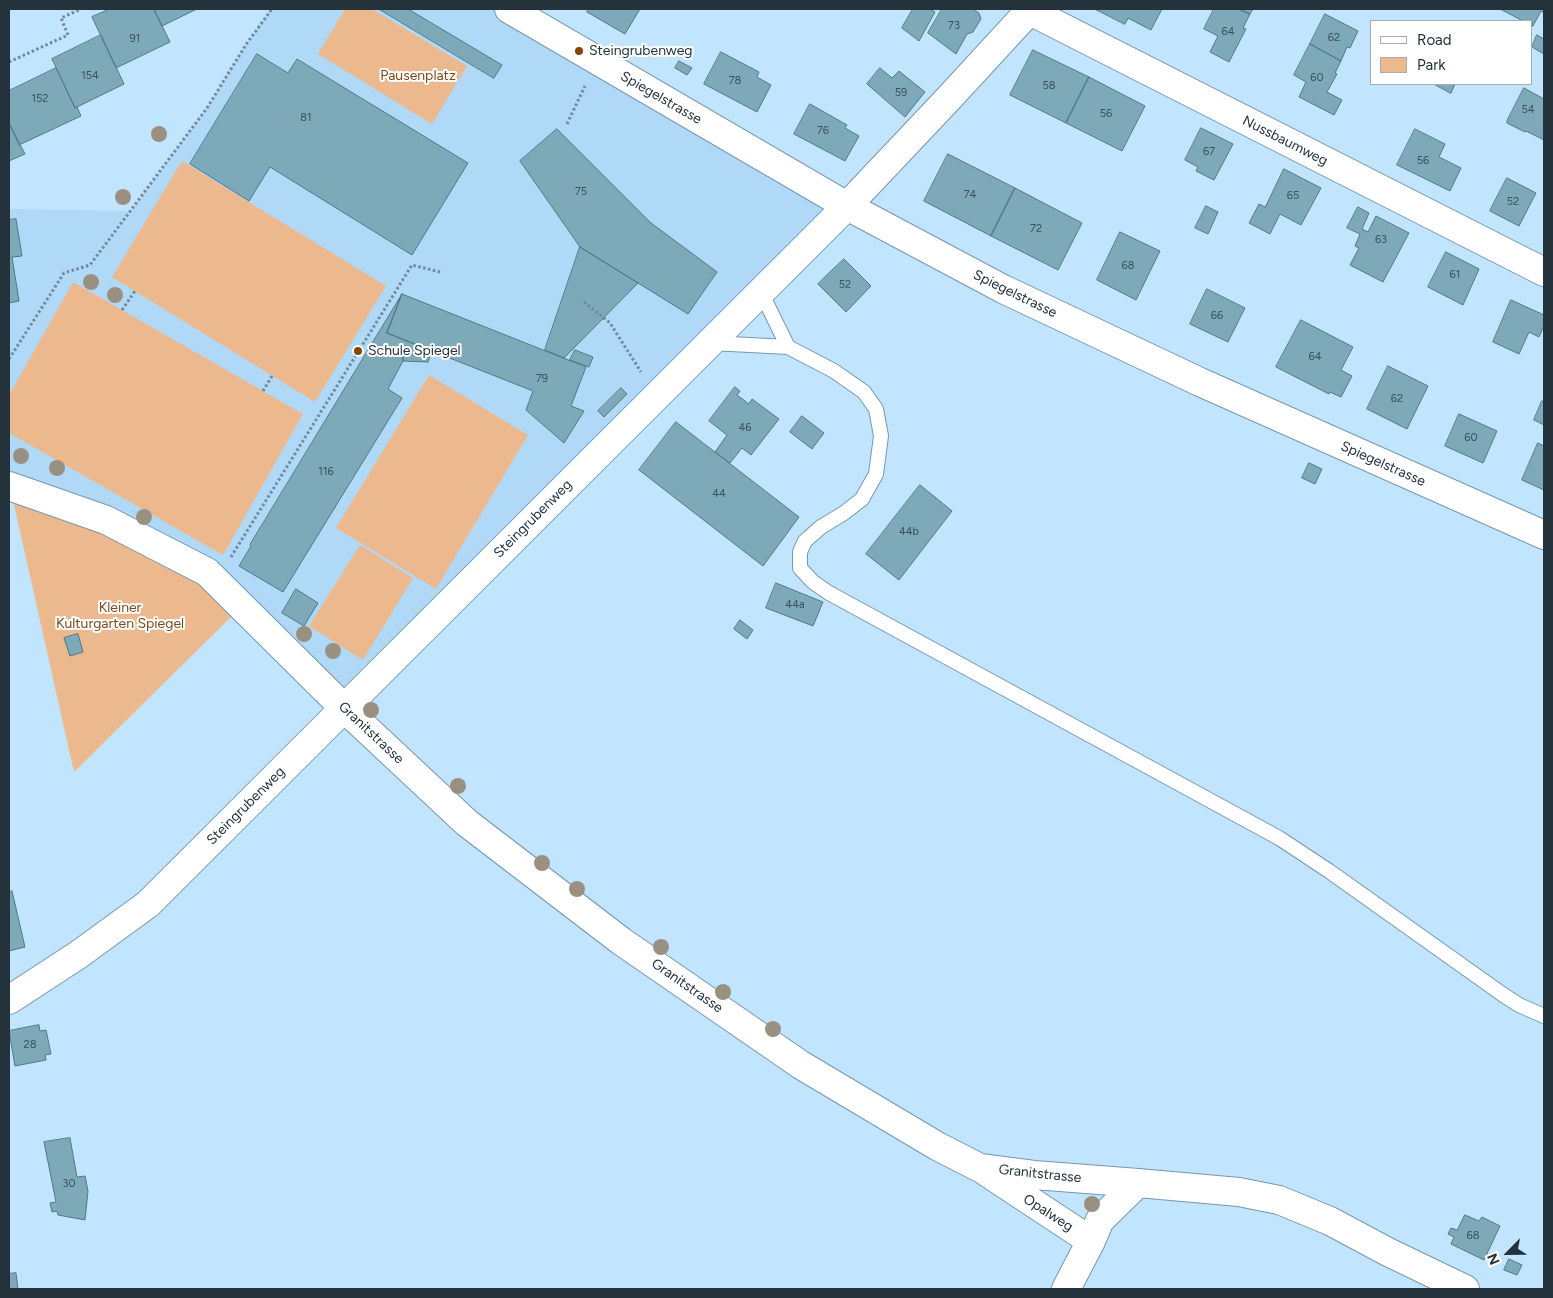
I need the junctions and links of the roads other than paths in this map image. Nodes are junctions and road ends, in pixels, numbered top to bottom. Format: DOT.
graph roads {
  1 [pos="509,9"];
  2 [pos="1029,9"];
  3 [pos="848,206"];
  4 [pos="1544,272"];
  5 [pos="761,292"];
  6 [pos="710,343"];
  7 [pos="788,347"];
  8 [pos="9,486"];
  9 [pos="1544,536"];
  10 [pos="344,708"];
  11 [pos="9,1000"];
  12 [pos="1544,1016"];
  13 [pos="980,1168"];
  14 [pos="1138,1183"];
  15 [pos="1091,1241"];
  16 [pos="1066,1289"];
  17 [pos="1465,1289"];
  1 -- 3 [label="street, Spiegelstrasse"];
  2 -- 3 [label="street, Steingrubenweg"];
  2 -- 4 [label="street, Nussbaumweg"];
  3 -- 5 [label="street, Steingrubenweg"];
  3 -- 9 [label="street, Spiegelstrasse"];
  5 -- 6 [label="street, Steingrubenweg"];
  5 -- 7 [label="lane"];
  6 -- 7 [label="lane"];
  6 -- 10 [label="street, Steingrubenweg"];
  7 -- 12 [label="lane"];
  8 -- 10 [label="street, Granitstrasse"];
  10 -- 11 [label="street, Steingrubenweg"];
  10 -- 13 [label="street, Granitstrasse"];
  13 -- 14 [label="street, Granitstrasse"];
  13 -- 15 [label="street, Opalweg"];
  14 -- 15 [label="street"];
  14 -- 17 [label="street, Granitstrasse"];
  15 -- 16 [label="street"];
}
